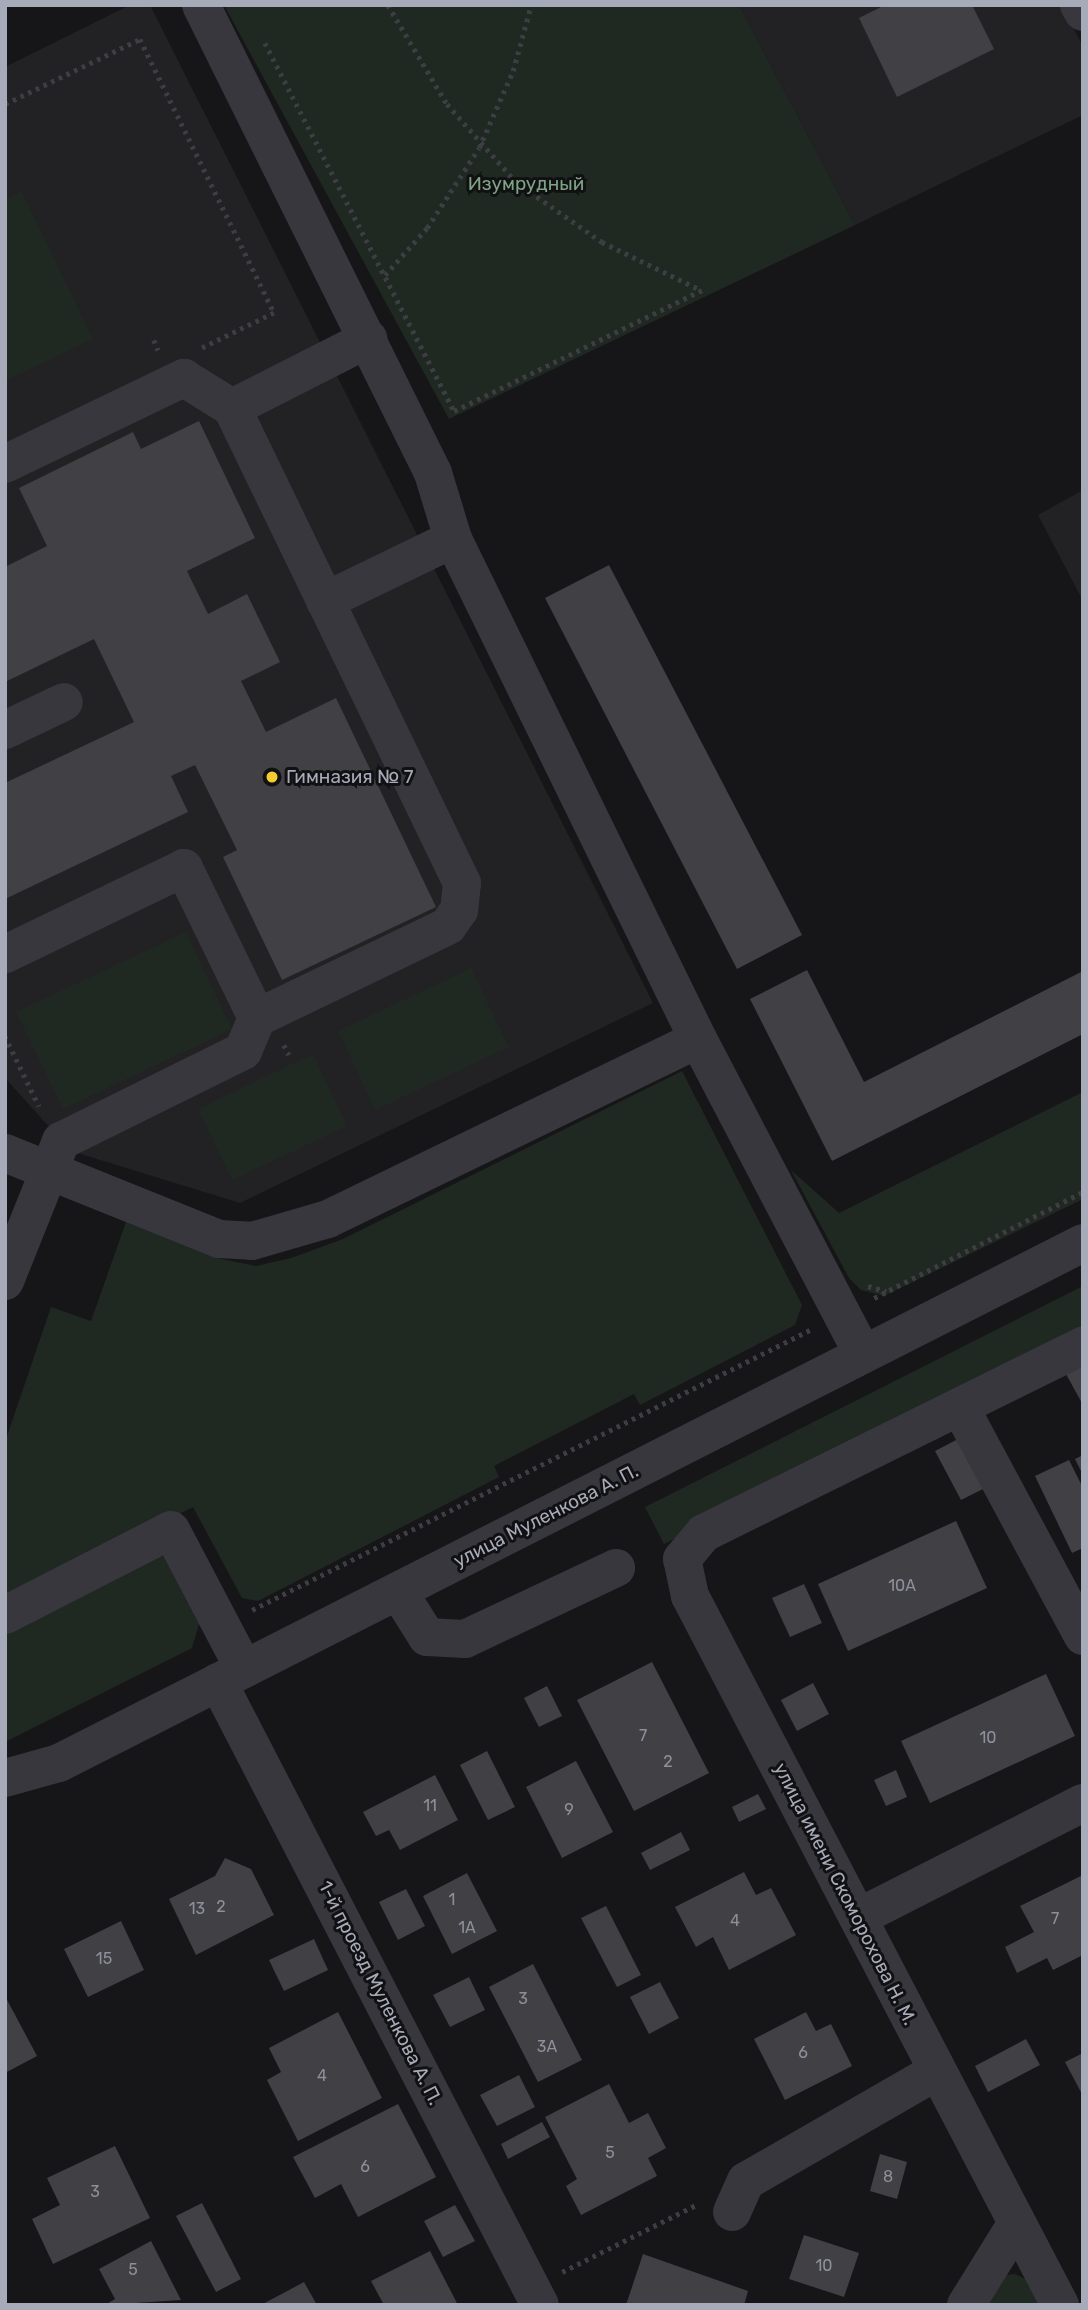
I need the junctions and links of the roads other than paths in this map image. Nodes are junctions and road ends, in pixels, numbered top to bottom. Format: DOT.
graph roads {
  1 [pos="201,5"];
  2 [pos="1079,5"];
  3 [pos="1083,12"];
  4 [pos="368,339"];
  5 [pos="232,408"];
  6 [pos="5,464"];
  7 [pos="453,539"];
  8 [pos="325,600"];
  9 [pos="64,702"];
  10 [pos="5,730"];
  11 [pos="5,954"];
  12 [pos="257,1018"];
  13 [pos="698,1039"];
  14 [pos="5,1153"];
  15 [pos="45,1168"];
  16 [pos="1083,1244"];
  17 [pos="5,1281"];
  18 [pos="1083,1346"];
  19 [pos="863,1355"];
  20 [pos="960,1407"];
  21 [pos="616,1568"];
  22 [pos="398,1591"];
  23 [pos="1073,1595"];
  24 [pos="5,1615"];
  25 [pos="1083,1636"];
  26 [pos="231,1676"];
  27 [pos="5,1778"];
  28 [pos="1083,1803"];
  29 [pos="859,1917"];
  30 [pos="937,2071"];
  31 [pos="739,2196"];
  32 [pos="1015,2227"];
  33 [pos="536,2296"];
  34 [pos="966,2305"];
  35 [pos="1060,2305"];
  1 -- 4 [label="street"];
  2 -- 3 [label="street"];
  4 -- 5 [label="street"];
  4 -- 7 [label="street"];
  5 -- 6 [label="street"];
  5 -- 8 [label="street"];
  7 -- 8 [label="street"];
  7 -- 13 [label="street"];
  8 -- 12 [label="street"];
  9 -- 10 [label="street"];
  11 -- 12 [label="street"];
  12 -- 15 [label="street"];
  13 -- 15 [label="street"];
  13 -- 19 [label="street"];
  14 -- 15 [label="street"];
  15 -- 17 [label="street"];
  16 -- 19 [label="street, улица Муленкова А. П."];
  18 -- 20 [label="street"];
  19 -- 22 [label="street, улица Муленкова А. П."];
  20 -- 23 [label="street"];
  20 -- 29 [label="street, улица имени Скоморохова Н. М."];
  21 -- 22 [label="street"];
  22 -- 26 [label="street, улица Муленкова А. П."];
  23 -- 25 [label="street"];
  24 -- 26 [label="street, 1-й проезд Муленкова А. П."];
  26 -- 27 [label="street, улица Муленкова А. П."];
  26 -- 33 [label="street, 1-й проезд Муленкова А. П."];
  28 -- 29 [label="street"];
  29 -- 30 [label="street, улица имени Скоморохова Н. М."];
  30 -- 31 [label="street"];
  30 -- 32 [label="street, улица имени Скоморохова Н. М."];
  32 -- 34 [label="street"];
  32 -- 35 [label="street, улица имени Скоморохова Н. М."];
}
